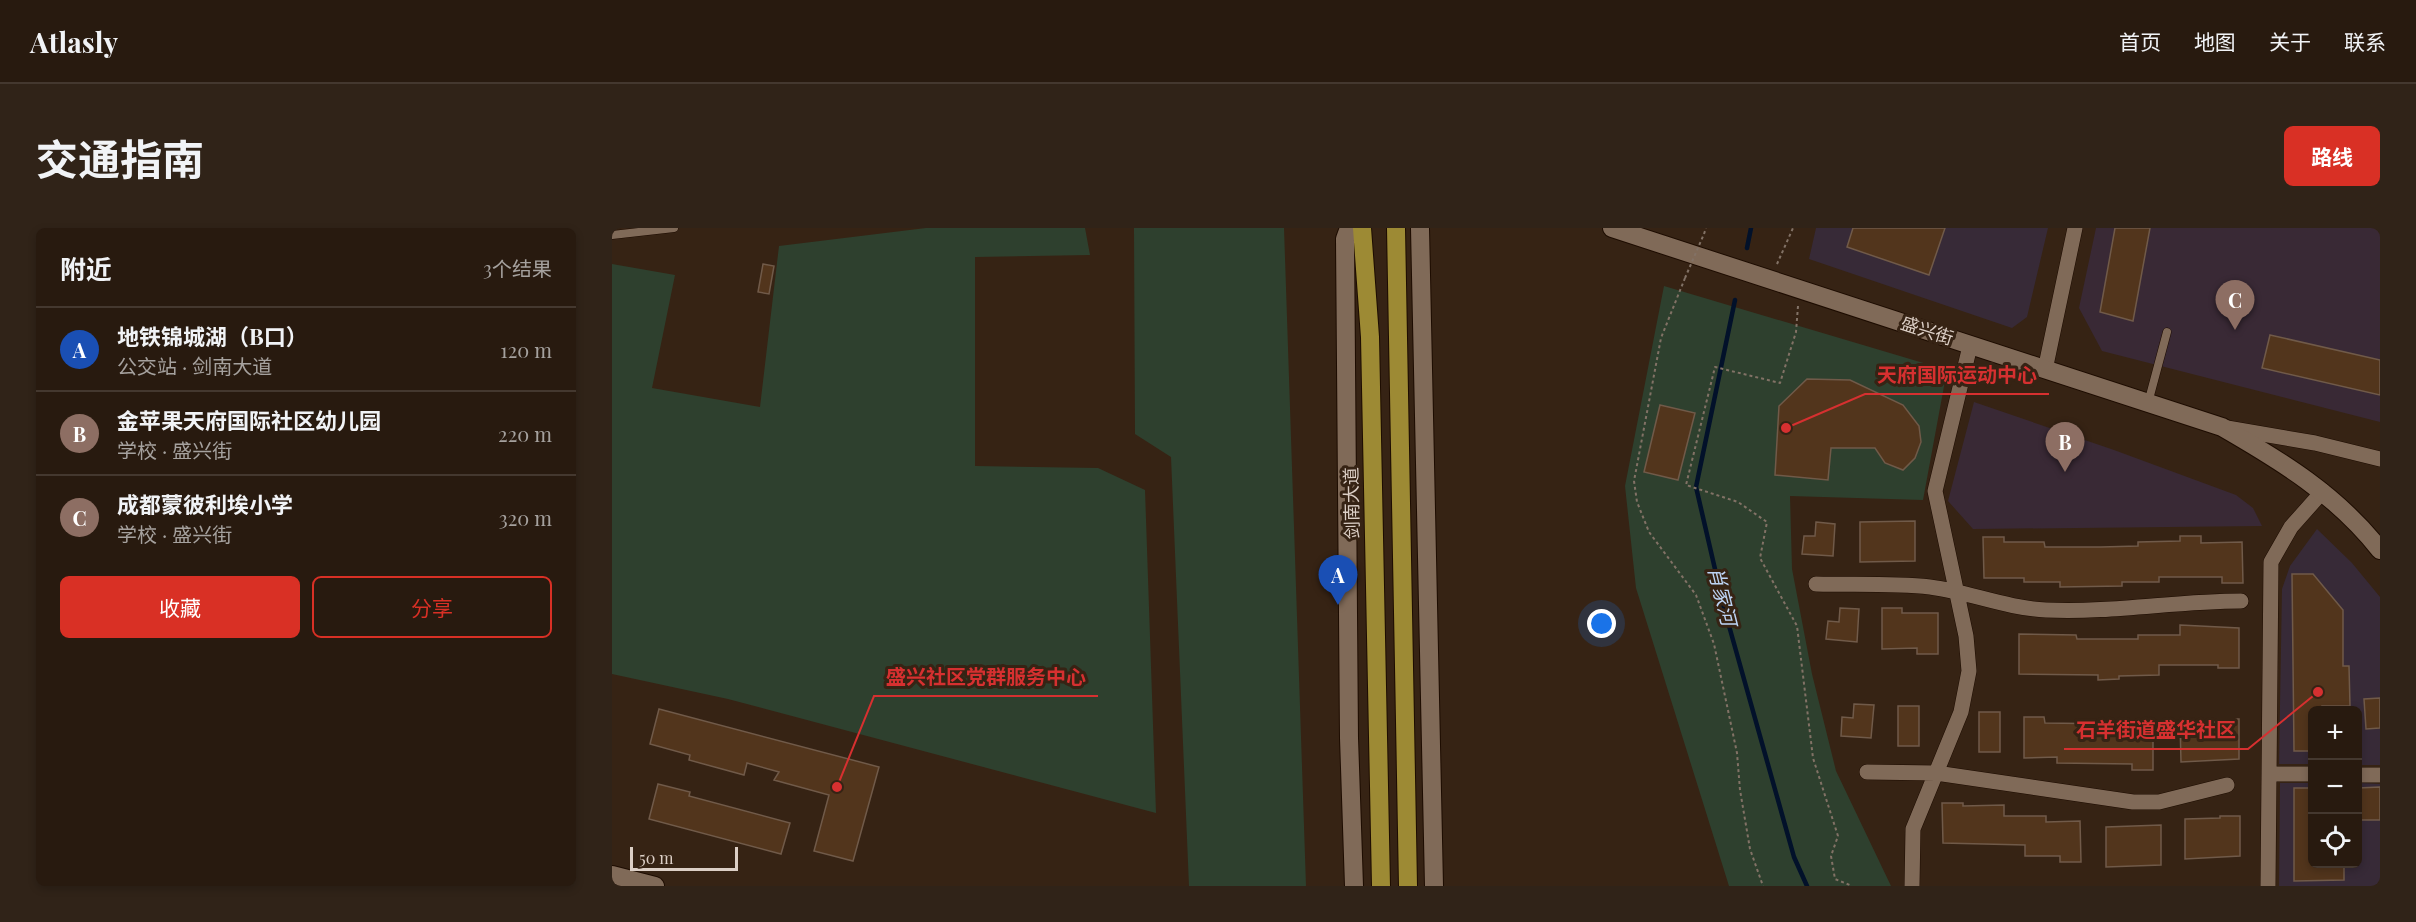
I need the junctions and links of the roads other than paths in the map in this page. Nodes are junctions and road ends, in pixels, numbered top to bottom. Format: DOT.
graph roads {
  1 [pos="674,228"];
  2 [pos="1349,228"];
  3 [pos="1362,228"];
  4 [pos="1396,228"];
  5 [pos="1437,228"];
  6 [pos="1612,228"];
  7 [pos="2075,228"];
  8 [pos="1420,234"];
  9 [pos="612,235"];
  10 [pos="2167,332"];
  11 [pos="1970,346"];
  12 [pos="2045,370"];
  13 [pos="2148,403"];
  14 [pos="2222,427"];
  15 [pos="2380,459"];
  16 [pos="2323,491"];
  17 [pos="2380,550"];
  18 [pos="1816,584"];
  19 [pos="1957,593"];
  20 [pos="2241,601"];
  21 [pos="1867,772"];
  22 [pos="1936,773"];
  23 [pos="2269,774"];
  24 [pos="2308,774"];
  25 [pos="2362,775"];
  26 [pos="2380,775"];
  27 [pos="2227,785"];
  28 [pos="612,875"];
  29 [pos="655,886"];
  30 [pos="1354,886"];
  31 [pos="1381,886"];
  32 [pos="1408,886"];
  33 [pos="1434,886"];
  34 [pos="1912,886"];
  35 [pos="2268,886"];
  1 -- 9 [label="lane"];
  2 -- 30 [label="main road"];
  3 -- 31 [label="highway, 剑南大道"];
  4 -- 32 [label="highway"];
  5 -- 8 [label="main road"];
  6 -- 11 [label="main road, 盛兴街"];
  7 -- 12 [label="street"];
  8 -- 33 [label="main road"];
  10 -- 13 [label="lane"];
  11 -- 12 [label="main road, 盛兴街"];
  11 -- 19 [label="street"];
  12 -- 13 [label="main road, 盛兴街"];
  13 -- 14 [label="main road, 盛兴街"];
  14 -- 15 [label="street"];
  14 -- 16 [label="main road, 盛兴街"];
  16 -- 17 [label="main road, 盛兴街"];
  16 -- 23 [label="street"];
  18 -- 19 [label="street"];
  19 -- 20 [label="street"];
  19 -- 22 [label="street"];
  21 -- 22 [label="street"];
  22 -- 27 [label="street"];
  22 -- 34 [label="street"];
  23 -- 24 [label="street"];
  23 -- 35 [label="street"];
  25 -- 26 [label="street"];
  28 -- 29 [label="main road"];
}
